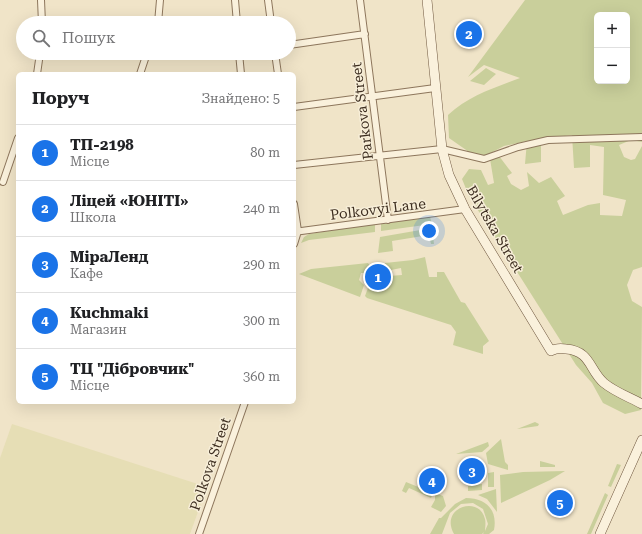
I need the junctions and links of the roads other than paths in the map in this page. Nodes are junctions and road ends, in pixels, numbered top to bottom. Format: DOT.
graph roads {
  1 [pos="41,0"];
  2 [pos="160,0"];
  3 [pos="235,0"];
  4 [pos="268,0"];
  5 [pos="360,0"];
  6 [pos="427,0"];
  7 [pos="42,16"];
  8 [pos="159,16"];
  9 [pos="236,16"];
  10 [pos="270,16"];
  11 [pos="365,34"];
  12 [pos="296,44"];
  13 [pos="39,60"];
  14 [pos="145,60"];
  15 [pos="240,60"];
  16 [pos="276,60"];
  17 [pos="37,72"];
  18 [pos="141,72"];
  19 [pos="241,72"];
  20 [pos="278,72"];
  21 [pos="435,88"];
  22 [pos="373,97"];
  23 [pos="296,107"];
  24 [pos="642,137"];
  25 [pos="16,144"];
  26 [pos="442,149"];
  27 [pos="379,156"];
  28 [pos="296,165"];
  29 [pos="3,182"];
  30 [pos="465,209"];
  31 [pos="388,220"];
  32 [pos="296,231"];
  33 [pos="243,404"];
  34 [pos="642,404"];
  35 [pos="642,440"];
  36 [pos="199,534"];
  37 [pos="600,534"];
  1 -- 7 [label="street"];
  2 -- 8 [label="street"];
  3 -- 9 [label="street"];
  4 -- 10 [label="street"];
  5 -- 11 [label="street, Parkova Street"];
  6 -- 21 [label="main road, Bilytska Street"];
  11 -- 12 [label="street"];
  11 -- 22 [label="street, Parkova Street"];
  13 -- 17 [label="street"];
  14 -- 18 [label="street"];
  15 -- 19 [label="street"];
  16 -- 20 [label="street"];
  21 -- 22 [label="street"];
  21 -- 26 [label="main road, Bilytska Street"];
  22 -- 23 [label="street"];
  22 -- 27 [label="street, Parkova Street"];
  24 -- 26 [label="street"];
  25 -- 29 [label="street"];
  26 -- 27 [label="street"];
  26 -- 30 [label="main road, Bilytska Street"];
  27 -- 28 [label="street"];
  27 -- 31 [label="street, Parkova Street"];
  30 -- 31 [label="street, Polkovyi Lane"];
  30 -- 34 [label="main road, Bilytska Street"];
  31 -- 32 [label="street, Polkovyi Lane"];
  33 -- 36 [label="street, Polkova Street"];
  35 -- 37 [label="main road"];
}
